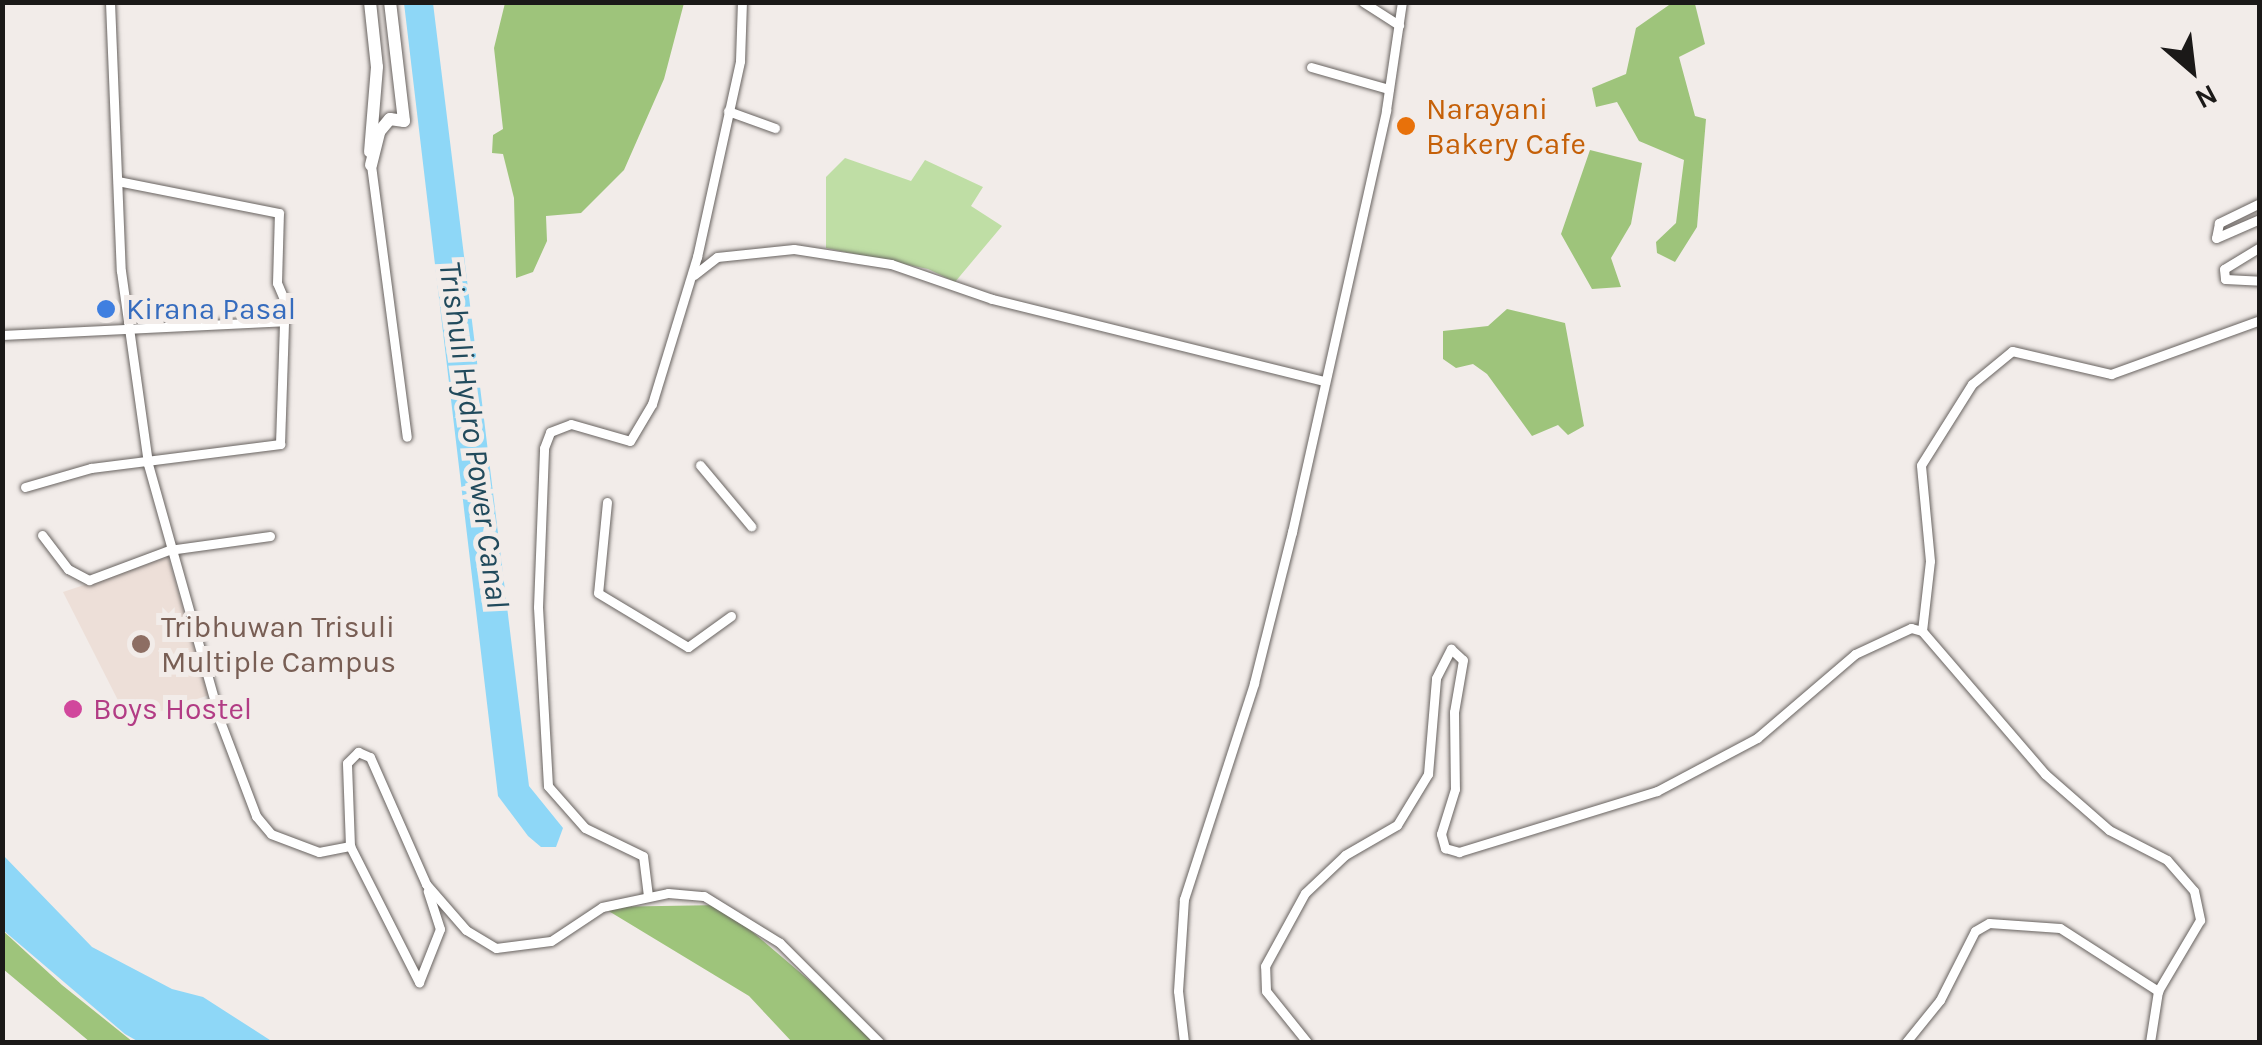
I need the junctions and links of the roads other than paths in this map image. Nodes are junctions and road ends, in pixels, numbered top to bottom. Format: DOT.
graph roads {
  1 [pos="110,2"];
  2 [pos="370,2"];
  3 [pos="390,2"];
  4 [pos="742,2"];
  5 [pos="1364,2"];
  6 [pos="1402,2"];
  7 [pos="1399,24"];
  8 [pos="1311,68"];
  9 [pos="1388,88"];
  10 [pos="728,111"];
  11 [pos="774,128"];
  12 [pos="371,165"];
  13 [pos="118,181"];
  14 [pos="2260,203"];
  15 [pos="2260,219"];
  16 [pos="2260,247"];
  17 [pos="2260,281"];
  18 [pos="689,282"];
  19 [pos="2260,320"];
  20 [pos="284,321"];
  21 [pos="128,325"];
  22 [pos="2,335"];
  23 [pos="1324,381"];
  24 [pos="407,437"];
  25 [pos="148,464"];
  26 [pos="700,465"];
  27 [pos="25,487"];
  28 [pos="607,502"];
  29 [pos="751,526"];
  30 [pos="42,535"];
  31 [pos="270,536"];
  32 [pos="169,550"];
  33 [pos="730,616"];
  34 [pos="1922,631"];
  35 [pos="350,846"];
  36 [pos="426,884"];
  37 [pos="648,896"];
  38 [pos="2158,991"];
  39 [pos="879,1042"];
  40 [pos="1184,1042"];
  41 [pos="1307,1042"];
  42 [pos="1906,1042"];
  43 [pos="2150,1042"];
  1 -- 13 [label="street"];
  2 -- 12 [label="street"];
  3 -- 12 [label="street"];
  4 -- 10 [label="street"];
  5 -- 7 [label="street"];
  6 -- 7 [label="street"];
  7 -- 9 [label="street"];
  8 -- 9 [label="street"];
  9 -- 23 [label="street"];
  10 -- 11 [label="street"];
  10 -- 18 [label="street"];
  12 -- 24 [label="street"];
  13 -- 20 [label="street"];
  13 -- 21 [label="street"];
  14 -- 15 [label="street"];
  16 -- 17 [label="street"];
  18 -- 23 [label="street"];
  18 -- 37 [label="street"];
  19 -- 34 [label="street"];
  20 -- 21 [label="street"];
  20 -- 25 [label="street"];
  21 -- 22 [label="street"];
  21 -- 25 [label="street"];
  23 -- 40 [label="street"];
  25 -- 27 [label="street"];
  25 -- 32 [label="street"];
  26 -- 29 [label="street"];
  28 -- 33 [label="street"];
  30 -- 32 [label="street"];
  31 -- 32 [label="street"];
  32 -- 35 [label="street"];
  34 -- 38 [label="street"];
  34 -- 41 [label="street"];
  35 -- 36 [label="street"];
  35 -- 36 [label="street"];
  36 -- 37 [label="street"];
  37 -- 39 [label="street"];
  38 -- 42 [label="street"];
  38 -- 43 [label="street"];
}
